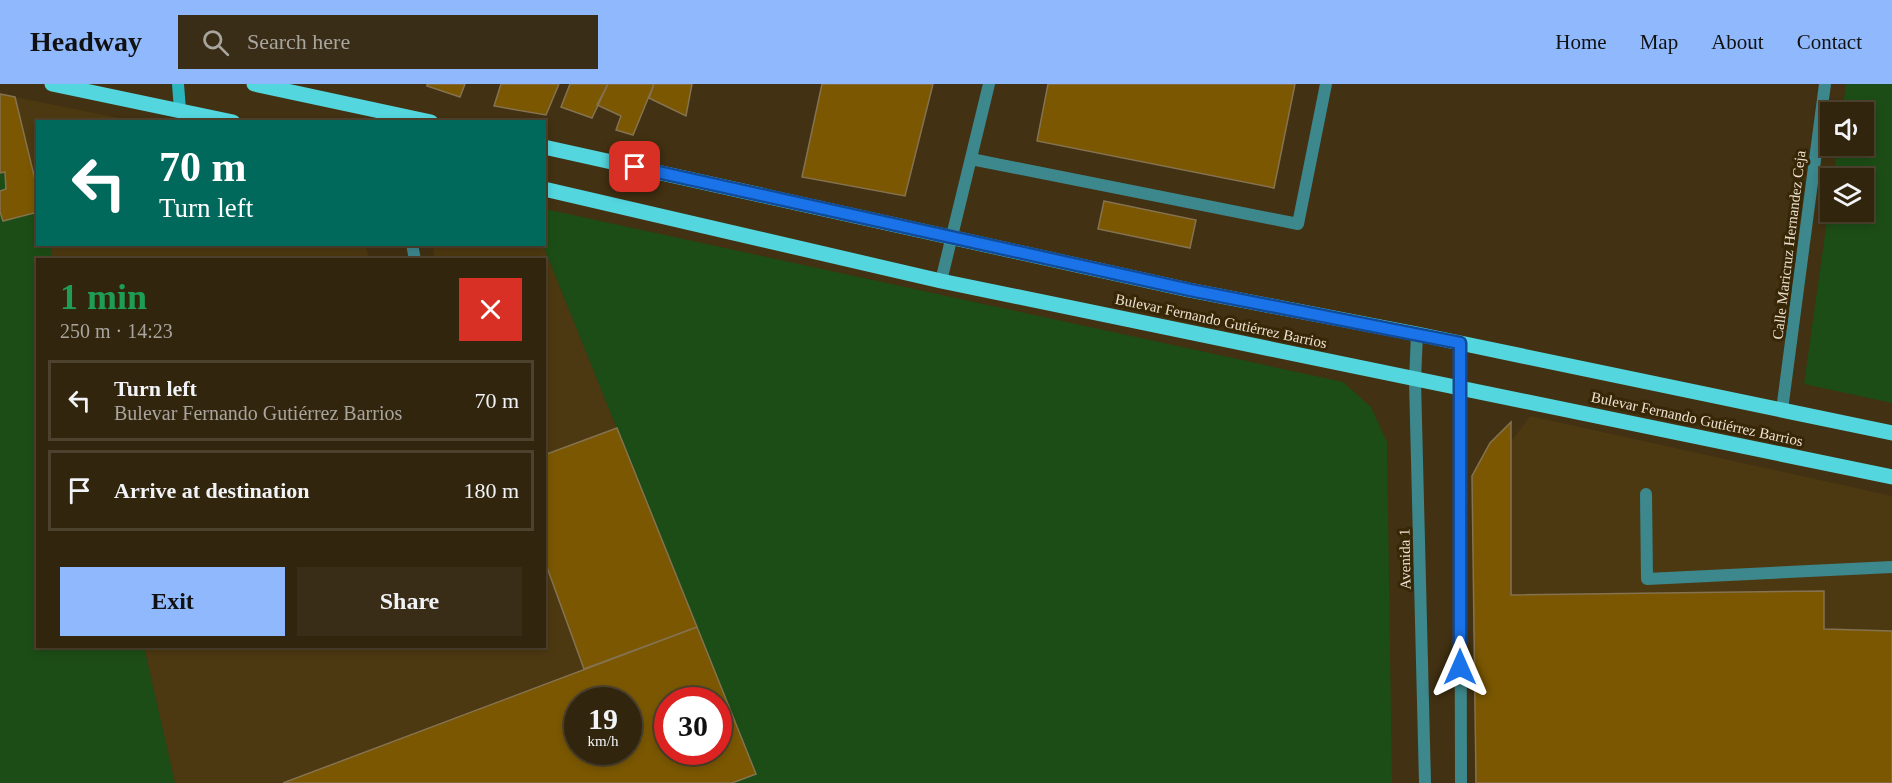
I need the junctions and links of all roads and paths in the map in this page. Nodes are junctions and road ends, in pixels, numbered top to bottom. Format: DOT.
graph roads {
  1 [pos="52,84"];
  2 [pos="177,84"];
  3 [pos="254,84"];
  4 [pos="990,84"];
  5 [pos="1326,84"];
  6 [pos="1825,84"];
  7 [pos="180,111"];
  8 [pos="394,117"];
  9 [pos="223,120"];
  10 [pos="416,120"];
  11 [pos="546,147"];
  12 [pos="971,159"];
  13 [pos="546,189"];
  14 [pos="951,237"];
  15 [pos="941,281"];
  16 [pos="1416,334"];
  17 [pos="1460,343"];
  18 [pos="1415,380"];
  19 [pos="1459,388"];
  20 [pos="1782,410"];
  21 [pos="1892,433"];
  22 [pos="1892,477"];
  23 [pos="1646,494"];
  24 [pos="1892,567"];
  25 [pos="1425,783"];
  26 [pos="1461,783"];
  1 -- 7 [label="main road"];
  2 -- 7 [label="main road"];
  3 -- 8 [label="main road"];
  4 -- 12 [label="street"];
  5 -- 12 [label="street"];
  6 -- 20 [label="street, Calle Maricruz Hernandez Ceja"];
  7 -- 9 [label="main road"];
  8 -- 10 [label="main road"];
  11 -- 14 [label="main road, Bulevar Fernando Gutiérrez Barrios"];
  12 -- 14 [label="street"];
  13 -- 15 [label="main road, Bulevar Fernando Gutiérrez Barrios"];
  14 -- 15 [label="street"];
  14 -- 16 [label="main road, Bulevar Fernando Gutiérrez Barrios"];
  15 -- 18 [label="main road, Bulevar Fernando Gutiérrez Barrios"];
  16 -- 17 [label="main road, Bulevar Fernando Gutiérrez Barrios"];
  16 -- 18 [label="street, Avenida 1"];
  17 -- 19 [label="street"];
  17 -- 20 [label="main road, Bulevar Fernando Gutiérrez Barrios"];
  18 -- 19 [label="main road, Bulevar Fernando Gutiérrez Barrios"];
  18 -- 25 [label="street, Avenida 1"];
  19 -- 22 [label="main road, Bulevar Fernando Gutiérrez Barrios"];
  19 -- 26 [label="street"];
  20 -- 21 [label="main road, Bulevar Fernando Gutiérrez Barrios"];
  23 -- 24 [label="street"];
}
